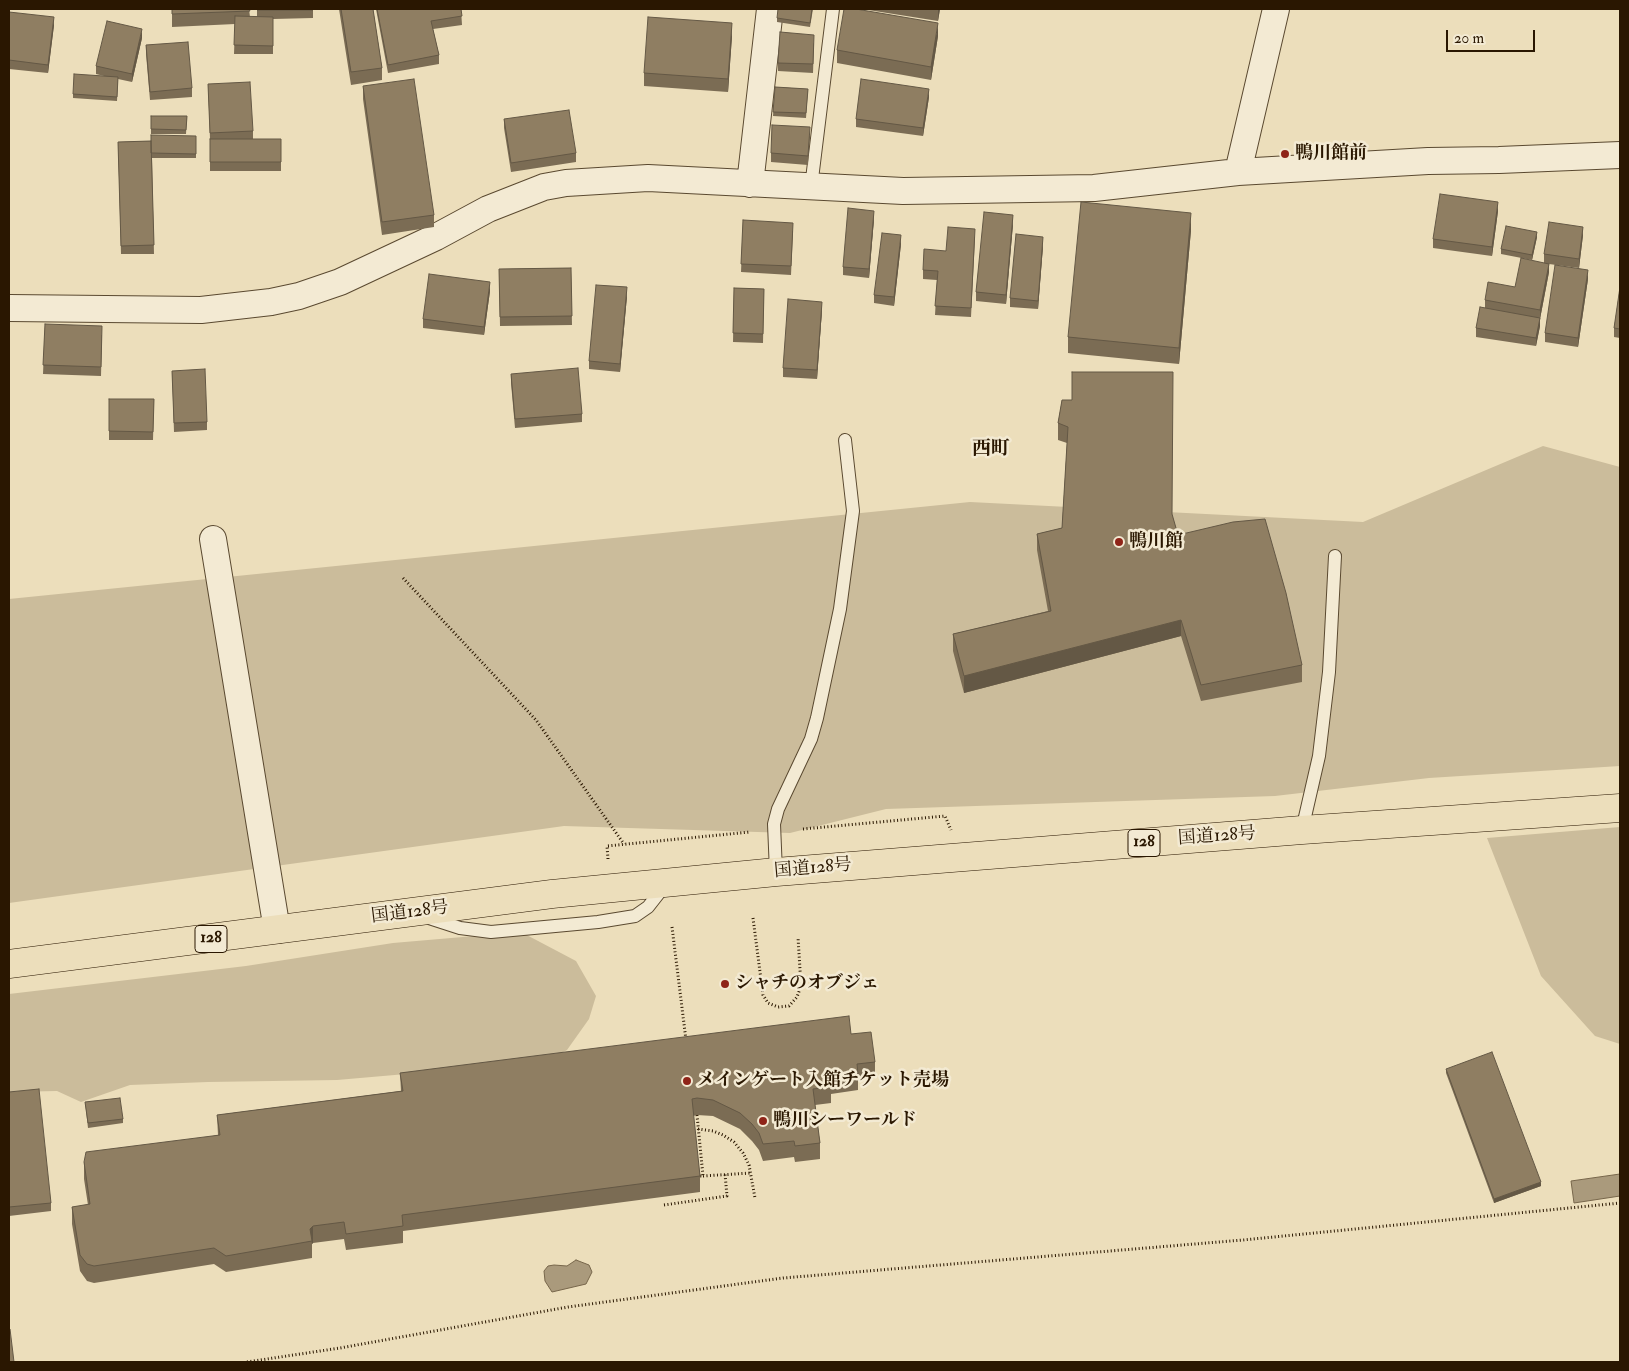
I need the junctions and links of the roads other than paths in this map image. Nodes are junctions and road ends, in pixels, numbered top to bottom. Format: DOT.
graph roads {
  1 [pos="770,9"];
  2 [pos="833,9"];
  3 [pos="1276,9"];
  4 [pos="1620,155"];
  5 [pos="1238,172"];
  6 [pos="750,184"];
  7 [pos="811,187"];
  8 [pos="9,308"];
  9 [pos="846,440"];
  10 [pos="213,539"];
  11 [pos="1335,556"];
  12 [pos="1620,808"];
  13 [pos="1302,830"];
  14 [pos="776,872"];
  15 [pos="277,930"];
  16 [pos="9,964"];
  1 -- 6 [label="street"];
  2 -- 7 [label="lane"];
  3 -- 5 [label="street"];
  4 -- 5 [label="street"];
  5 -- 7 [label="street"];
  6 -- 7 [label="street"];
  6 -- 8 [label="street"];
  9 -- 14 [label="lane"];
  10 -- 15 [label="street"];
  11 -- 13 [label="lane"];
  12 -- 13 [label="highway, 国道128号 / 128"];
  13 -- 14 [label="highway, 国道128号 / 128"];
  14 -- 15 [label="highway, 国道128号 / 128"];
  15 -- 16 [label="highway, 国道128号 / 128"];
}
